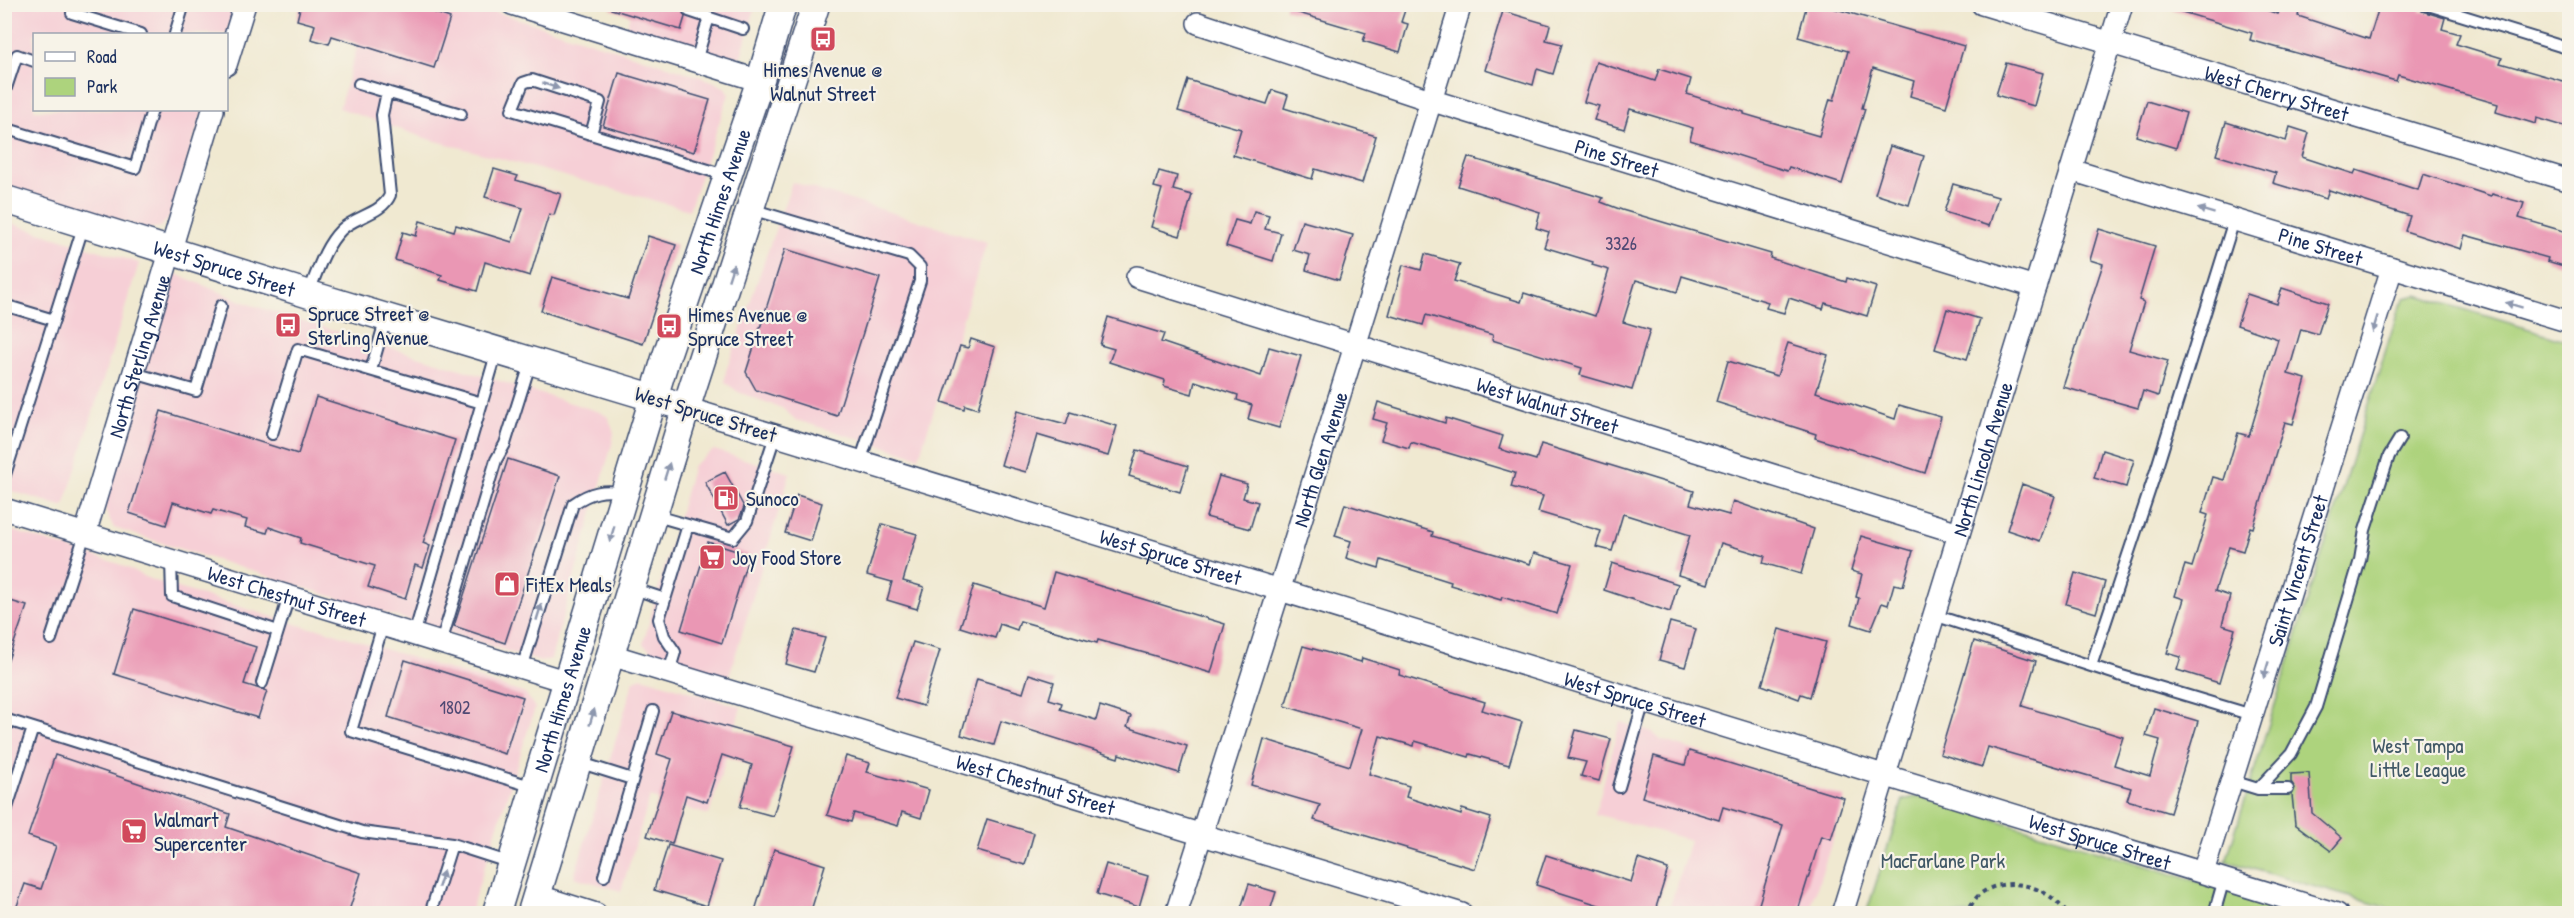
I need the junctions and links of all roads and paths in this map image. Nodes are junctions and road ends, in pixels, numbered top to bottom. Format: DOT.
graph roads {
  1 [pos="74,4"];
  2 [pos="184,4"];
  3 [pos="245,4"];
  4 [pos="512,4"];
  5 [pos="783,4"];
  6 [pos="816,4"];
  7 [pos="1461,4"];
  8 [pos="1982,4"];
  9 [pos="2122,4"];
  10 [pos="2425,4"];
  11 [pos="689,11"];
  12 [pos="709,17"];
  13 [pos="1198,23"];
  14 [pos="743,28"];
  15 [pos="138,33"];
  16 [pos="175,33"];
  17 [pos="2110,42"];
  18 [pos="2570,49"];
  19 [pos="228,59"];
  20 [pos="33,61"];
  21 [pos="696,61"];
  22 [pos="760,81"];
  23 [pos="359,84"];
  24 [pos="387,92"];
  25 [pos="4,94"];
  26 [pos="1430,100"];
  27 [pos="152,111"];
  28 [pos="213,111"];
  29 [pos="461,114"];
  30 [pos="4,128"];
  31 [pos="591,134"];
  32 [pos="2071,170"];
  33 [pos="728,176"];
  34 [pos="2570,181"];
  35 [pos="4,199"];
  36 [pos="752,209"];
  37 [pos="2234,220"];
  38 [pos="84,224"];
  39 [pos="170,251"];
  40 [pos="2392,268"];
  41 [pos="1137,278"];
  42 [pos="2035,287"];
  43 [pos="308,294"];
  44 [pos="4,304"];
  45 [pos="221,306"];
  46 [pos="386,318"];
  47 [pos="54,320"];
  48 [pos="2570,322"];
  49 [pos="1354,346"];
  50 [pos="497,351"];
  51 [pos="531,361"];
  52 [pos="371,370"];
  53 [pos="134,373"];
  54 [pos="653,398"];
  55 [pos="482,403"];
  56 [pos="686,408"];
  57 [pos="272,434"];
  58 [pos="775,436"];
  59 [pos="2400,438"];
  60 [pos="861,462"];
  61 [pos="4,478"];
  62 [pos="624,493"];
  63 [pos="4,509"];
  64 [pos="653,515"];
  65 [pos="688,525"];
  66 [pos="1959,533"];
  67 [pos="85,534"];
  68 [pos="171,560"];
  69 [pos="631,588"];
  70 [pos="1279,591"];
  71 [pos="289,596"];
  72 [pos="665,599"];
  73 [pos="1934,615"];
  74 [pos="383,625"];
  75 [pos="278,631"];
  76 [pos="414,635"];
  77 [pos="51,639"];
  78 [pos="441,643"];
  79 [pos="611,655"];
  80 [pos="2091,666"];
  81 [pos="522,668"];
  82 [pos="669,672"];
  83 [pos="568,682"];
  84 [pos="262,684"];
  85 [pos="1644,701"];
  86 [pos="653,711"];
  87 [pos="558,713"];
  88 [pos="2252,715"];
  89 [pos="4,719"];
  90 [pos="33,728"];
  91 [pos="578,762"];
  92 [pos="1886,774"];
  93 [pos="4,777"];
  94 [pos="632,778"];
  95 [pos="16,780"];
  96 [pos="2232,781"];
  97 [pos="1619,787"];
  98 [pos="536,788"];
  99 [pos="2258,789"];
  100 [pos="2288,789"];
  101 [pos="4,817"];
  102 [pos="1201,834"];
  103 [pos="452,844"];
  104 [pos="512,863"];
  105 [pos="2203,872"];
  106 [pos="604,876"];
  107 [pos="2224,879"];
  108 [pos="533,904"];
  109 [pos="430,914"];
  110 [pos="496,914"];
  111 [pos="514,914"];
  112 [pos="596,914"];
  113 [pos="1176,914"];
  114 [pos="1462,914"];
  115 [pos="1842,914"];
  116 [pos="1966,914"];
  117 [pos="2067,914"];
  118 [pos="2214,914"];
  119 [pos="2337,914"];
  1 -- 15 [label="lane"];
  2 -- 16 [label="lane"];
  3 -- 19 [label="street"];
  4 -- 21 [label="street"];
  5 -- 22 [label="street, North Himes Avenue"];
  6 -- 36 [label="street, North Himes Avenue"];
  7 -- 26 [label="street, North Glen Avenue"];
  8 -- 17 [label="street, West Cherry Street"];
  9 -- 17 [label="street, North Lincoln Avenue"];
  10 -- 18 [label="lane"];
  11 -- 12 [label="lane"];
  12 -- 14 [label="lane"];
  12 -- 21 [label="lane"];
  13 -- 26 [label="street, Pine Street"];
  17 -- 32 [label="street, North Lincoln Avenue"];
  17 -- 34 [label="street, West Cherry Street"];
  20 -- 25 [label="lane"];
  21 -- 22 [label="street"];
  22 -- 33 [label="street, North Himes Avenue"];
  23 -- 24 [label="lane"];
  24 -- 29 [label="lane"];
  24 -- 43 [label="lane"];
  26 -- 42 [label="street, Pine Street"];
  26 -- 49 [label="street, North Glen Avenue"];
  27 -- 30 [label="lane"];
  28 -- 39 [label="street, North Sterling Avenue"];
  31 -- 31 [label="lane, one-way"];
  31 -- 33 [label="lane"];
  37 -- 32 [label="street, Pine Street, one-way"];
  32 -- 42 [label="street, North Lincoln Avenue"];
  33 -- 54 [label="street, North Himes Avenue"];
  35 -- 38 [label="street, West Spruce Street"];
  56 -- 36 [label="street, North Himes Avenue, one-way"];
  36 -- 60 [label="lane"];
  37 -- 40 [label="street, Pine Street"];
  37 -- 80 [label="lane"];
  38 -- 39 [label="street, West Spruce Street"];
  38 -- 47 [label="lane"];
  39 -- 43 [label="street, West Spruce Street"];
  39 -- 53 [label="street, North Sterling Avenue"];
  48 -- 40 [label="street, Pine Street, one-way"];
  40 -- 88 [label="street, Saint Vincent Street, one-way"];
  41 -- 49 [label="street, West Walnut Street"];
  42 -- 66 [label="street, North Lincoln Avenue"];
  43 -- 46 [label="street, West Spruce Street"];
  44 -- 47 [label="lane"];
  45 -- 53 [label="lane"];
  46 -- 50 [label="street, West Spruce Street"];
  46 -- 52 [label="lane"];
  47 -- 61 [label="lane"];
  49 -- 66 [label="street, West Walnut Street"];
  49 -- 70 [label="street, North Glen Avenue"];
  50 -- 51 [label="street, West Spruce Street"];
  50 -- 55 [label="lane"];
  51 -- 54 [label="street, West Spruce Street"];
  51 -- 78 [label="lane"];
  52 -- 55 [label="lane"];
  52 -- 57 [label="lane"];
  53 -- 67 [label="street, North Sterling Avenue"];
  54 -- 56 [label="street, West Spruce Street"];
  54 -- 62 [label="street, North Himes Avenue"];
  55 -- 76 [label="lane"];
  56 -- 58 [label="street, West Spruce Street"];
  64 -- 56 [label="street, North Himes Avenue, one-way"];
  58 -- 60 [label="street, West Spruce Street"];
  58 -- 65 [label="lane"];
  59 -- 99 [label="lane"];
  60 -- 70 [label="street, West Spruce Street"];
  81 -- 62 [label="lane, one-way"];
  62 -- 83 [label="street, North Himes Avenue, one-way"];
  63 -- 67 [label="street, West Chestnut Street"];
  64 -- 65 [label="lane"];
  64 -- 69 [label="street, North Himes Avenue"];
  65 -- 72 [label="lane"];
  66 -- 73 [label="street, North Lincoln Avenue"];
  67 -- 68 [label="street, West Chestnut Street"];
  67 -- 77 [label="lane"];
  68 -- 71 [label="street, West Chestnut Street"];
  68 -- 75 [label="lane"];
  69 -- 72 [label="lane"];
  69 -- 79 [label="street, North Himes Avenue"];
  70 -- 85 [label="street, West Spruce Street"];
  70 -- 102 [label="street, North Glen Avenue"];
  71 -- 74 [label="street, West Chestnut Street"];
  71 -- 75 [label="lane"];
  72 -- 82 [label="lane"];
  73 -- 80 [label="lane"];
  73 -- 92 [label="street, North Lincoln Avenue"];
  74 -- 76 [label="street, West Chestnut Street"];
  74 -- 98 [label="lane"];
  75 -- 84 [label="lane"];
  76 -- 78 [label="street, West Chestnut Street"];
  78 -- 81 [label="street, West Chestnut Street"];
  79 -- 82 [label="street, West Chestnut Street"];
  91 -- 79 [label="street, North Himes Avenue, one-way"];
  80 -- 88 [label="lane"];
  81 -- 83 [label="street, West Chestnut Street"];
  82 -- 102 [label="street, West Chestnut Street"];
  83 -- 87 [label="street, North Himes Avenue"];
  85 -- 92 [label="street, West Spruce Street"];
  85 -- 97 [label="lane"];
  86 -- 94 [label="lane"];
  87 -- 98 [label="street, North Himes Avenue"];
  87 -- 108 [label="street"];
  88 -- 96 [label="street, Saint Vincent Street"];
  89 -- 90 [label="lane"];
  90 -- 95 [label="lane"];
  90 -- 103 [label="lane"];
  91 -- 94 [label="lane"];
  91 -- 108 [label="street, North Himes Avenue"];
  92 -- 105 [label="street, West Spruce Street"];
  92 -- 115 [label="street, North Lincoln Avenue"];
  93 -- 95 [label="lane"];
  94 -- 106 [label="lane"];
  95 -- 101 [label="lane"];
  96 -- 99 [label="lane"];
  96 -- 105 [label="street, Saint Vincent Street"];
  98 -- 104 [label="street, North Himes Avenue"];
  99 -- 100 [label="lane"];
  102 -- 113 [label="street, North Glen Avenue"];
  102 -- 114 [label="street, West Chestnut Street"];
  103 -- 104 [label="lane"];
  109 -- 103 [label="lane, one-way"];
  104 -- 110 [label="street, North Himes Avenue"];
  104 -- 111 [label="street"];
  105 -- 107 [label="street, West Spruce Street"];
  107 -- 118 [label="lane"];
  107 -- 119 [label="street, West Spruce Street"];
  108 -- 112 [label="street"];
  116 -- 117 [label="path"];
}
